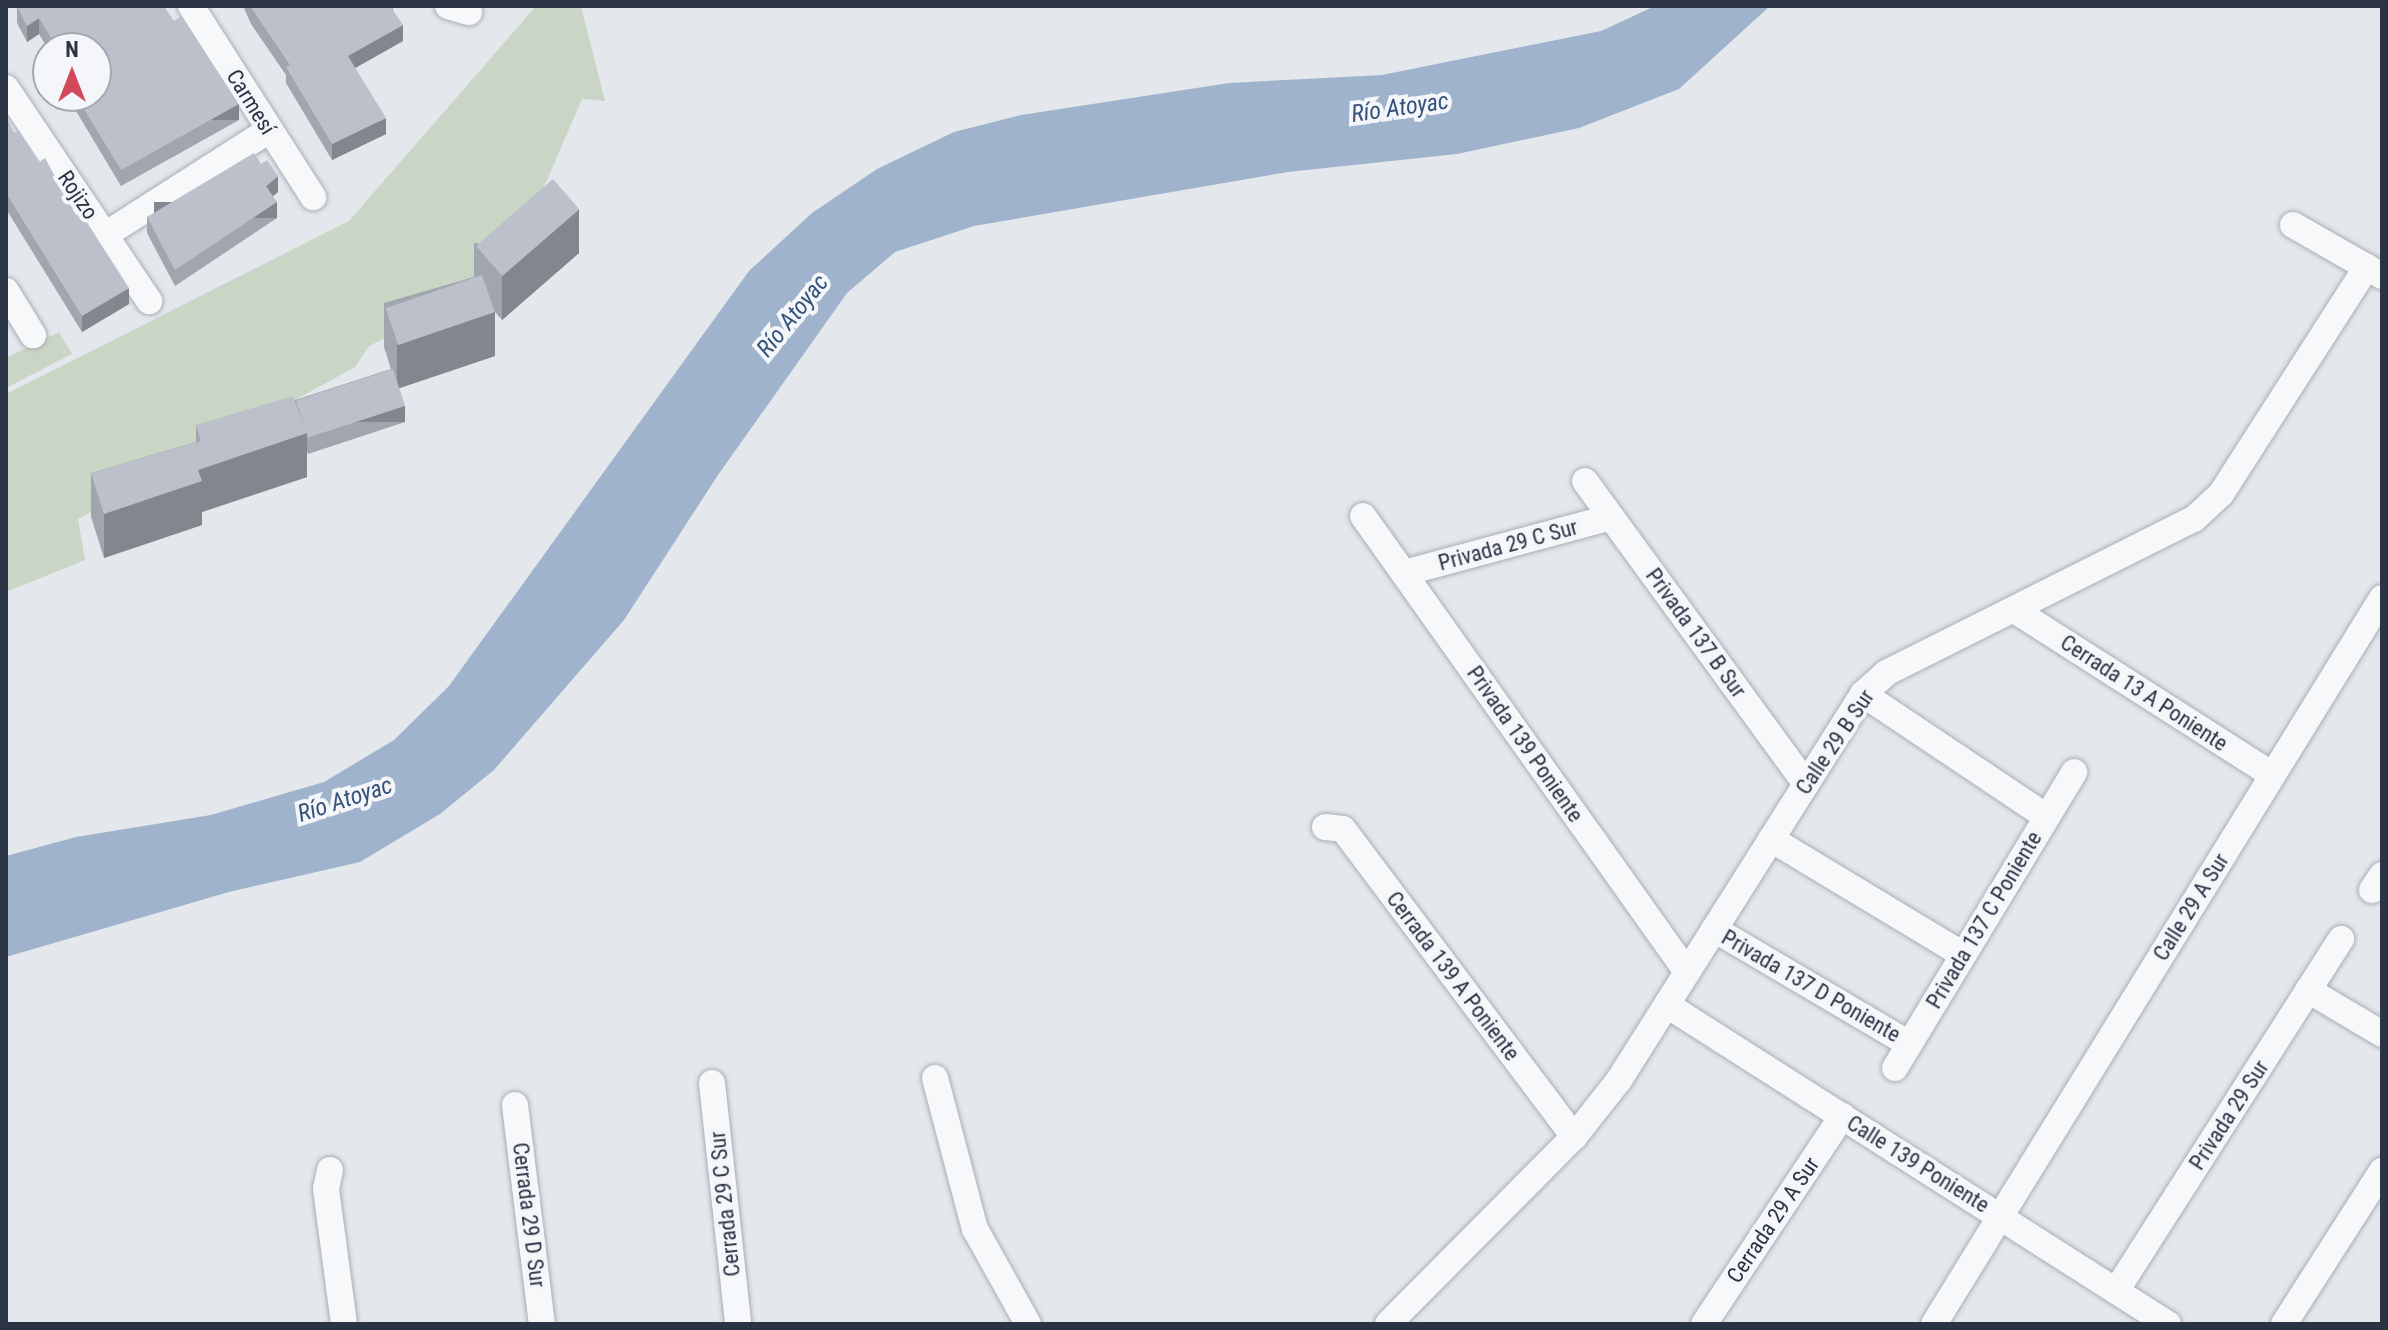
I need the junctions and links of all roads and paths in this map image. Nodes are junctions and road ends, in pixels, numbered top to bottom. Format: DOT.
graph roads {
  1 [pos="191,6"];
  2 [pos="6,88"];
  3 [pos="269,130"];
  4 [pos="313,197"];
  5 [pos="2293,225"];
  6 [pos="105,235"];
  7 [pos="2374,272"];
  8 [pos="6,291"];
  9 [pos="149,301"];
  10 [pos="33,335"];
  11 [pos="1585,481"];
  12 [pos="1363,516"];
  13 [pos="1611,517"];
  14 [pos="1404,573"];
  15 [pos="2382,598"];
  16 [pos="2016,611"];
  17 [pos="1863,694"];
  18 [pos="2074,772"];
  19 [pos="2272,775"];
  20 [pos="1806,784"];
  21 [pos="2047,817"];
  22 [pos="1325,827"];
  23 [pos="1771,839"];
  24 [pos="1714,929"];
  25 [pos="2341,939"];
  26 [pos="1963,955"];
  27 [pos="1687,972"];
  28 [pos="2308,990"];
  29 [pos="1667,1005"];
  30 [pos="2382,1034"];
  31 [pos="1909,1044"];
  32 [pos="1895,1068"];
  33 [pos="935,1078"];
  34 [pos="712,1083"];
  35 [pos="515,1105"];
  36 [pos="1842,1116"];
  37 [pos="1574,1137"];
  38 [pos="330,1170"];
  39 [pos="2382,1171"];
  40 [pos="2000,1217"];
  41 [pos="2116,1291"];
  42 [pos="2165,1323"];
  43 [pos="344,1324"];
  44 [pos="542,1324"];
  45 [pos="738,1324"];
  46 [pos="1028,1324"];
  47 [pos="1388,1324"];
  48 [pos="1704,1324"];
  49 [pos="1934,1324"];
  50 [pos="2284,1324"];
  1 -- 3 [label="street, Carmesí"];
  2 -- 6 [label="street, Rojizo"];
  3 -- 4 [label="street, Carmesí"];
  3 -- 6 [label="street"];
  5 -- 7 [label="street"];
  6 -- 9 [label="street, Rojizo"];
  7 -- 16 [label="street, Calle 29 B Sur"];
  8 -- 10 [label="street"];
  11 -- 13 [label="street, Privada 137 B Sur"];
  12 -- 14 [label="street, Privada 139 Poniente"];
  13 -- 14 [label="street, Privada 29 C Sur"];
  13 -- 20 [label="street, Privada 137 B Sur"];
  14 -- 27 [label="street, Privada 139 Poniente"];
  15 -- 19 [label="street, Calle 29 A Sur"];
  16 -- 17 [label="street, Calle 29 B Sur"];
  16 -- 19 [label="street, Cerrada 13 A Poniente"];
  17 -- 20 [label="street, Calle 29 B Sur"];
  17 -- 21 [label="street"];
  18 -- 21 [label="street, Privada 137 C Poniente"];
  19 -- 40 [label="street, Calle 29 A Sur"];
  20 -- 23 [label="street, Calle 29 B Sur"];
  21 -- 26 [label="street, Privada 137 C Poniente"];
  22 -- 37 [label="street, Cerrada 139 A Poniente"];
  23 -- 24 [label="street, Calle 29 B Sur"];
  23 -- 26 [label="street"];
  24 -- 27 [label="street, Calle 29 B Sur"];
  24 -- 31 [label="street, Privada 137 D Poniente"];
  25 -- 28 [label="street, Privada 29 Sur"];
  26 -- 31 [label="street, Privada 137 C Poniente"];
  27 -- 29 [label="street, Calle 29 B Sur"];
  28 -- 30 [label="street"];
  28 -- 41 [label="street, Privada 29 Sur"];
  29 -- 36 [label="street, Calle 139 Poniente"];
  29 -- 37 [label="street, Calle 29 B Sur"];
  31 -- 32 [label="street, Privada 137 C Poniente"];
  33 -- 46 [label="street"];
  34 -- 45 [label="street, Cerrada 29 C Sur"];
  35 -- 44 [label="street, Cerrada 29 D Sur"];
  36 -- 40 [label="street, Calle 139 Poniente"];
  36 -- 48 [label="street, Cerrada 29 A Sur"];
  37 -- 47 [label="street, Calle 29 B Sur"];
  38 -- 43 [label="street"];
  39 -- 50 [label="street"];
  40 -- 41 [label="street, Calle 139 Poniente"];
  40 -- 49 [label="street"];
  41 -- 42 [label="street, Calle 139 Poniente"];
}
